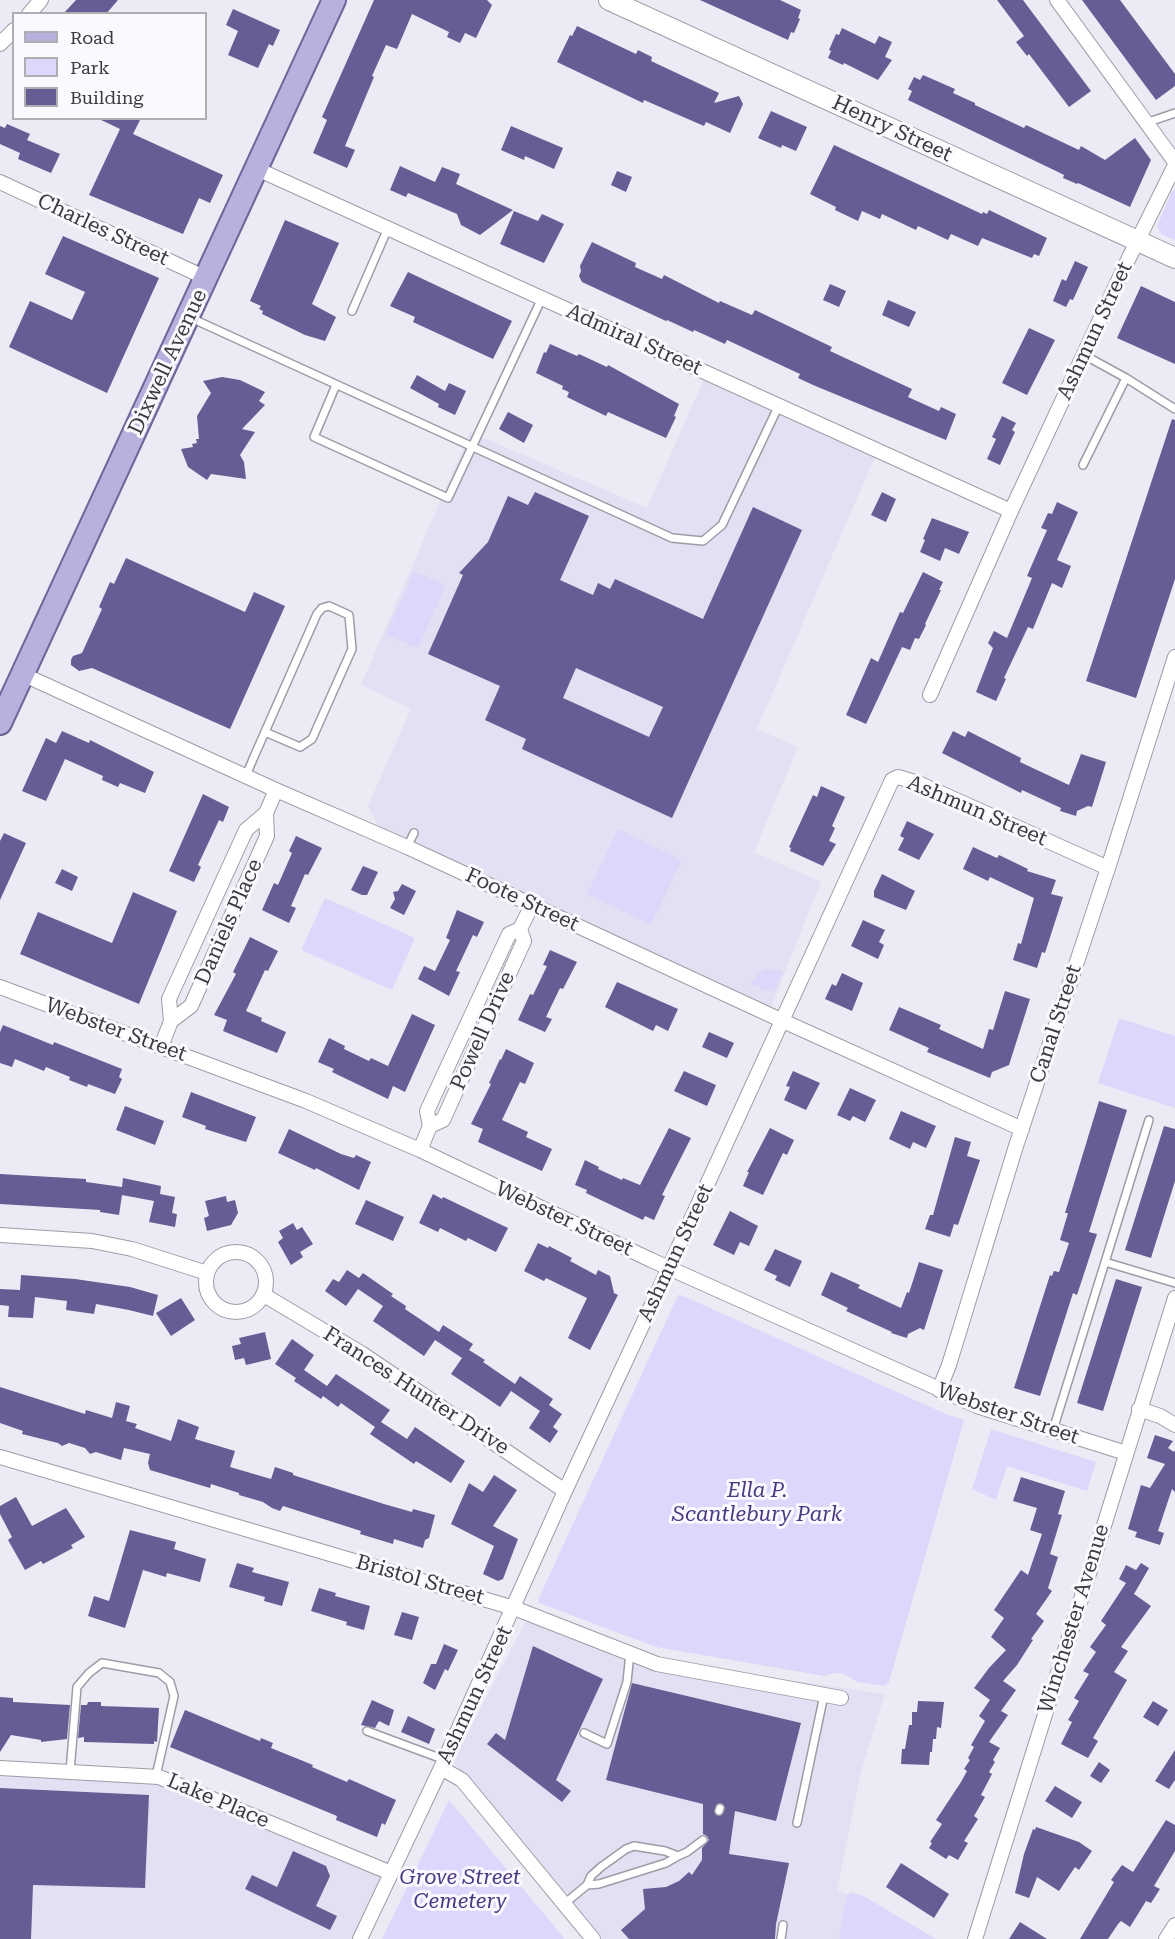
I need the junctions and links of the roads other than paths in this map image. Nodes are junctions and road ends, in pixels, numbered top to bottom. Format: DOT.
graph roads {
  1 [pos="41,0"];
  2 [pos="334,0"];
  3 [pos="609,0"];
  4 [pos="1057,0"];
  5 [pos="31,12"];
  6 [pos="12,32"];
  7 [pos="0,44"];
  8 [pos="1175,113"];
  9 [pos="1146,123"];
  10 [pos="1175,163"];
  11 [pos="257,169"];
  12 [pos="0,182"];
  13 [pos="388,228"];
  14 [pos="1137,241"];
  15 [pos="1175,258"];
  16 [pos="207,278"];
  17 [pos="542,298"];
  18 [pos="352,311"];
  19 [pos="189,317"];
  20 [pos="1084,355"];
  21 [pos="1126,378"];
  22 [pos="336,385"];
  23 [pos="779,405"];
  24 [pos="1175,410"];
  25 [pos="472,447"];
  26 [pos="1083,465"];
  27 [pos="1011,511"];
  28 [pos="1175,657"];
  29 [pos="22,674"];
  30 [pos="930,695"];
  31 [pos="0,723"];
  32 [pos="265,732"];
  33 [pos="246,776"];
  34 [pos="276,790"];
  35 [pos="266,813"];
  36 [pos="414,833"];
  37 [pos="407,847"];
  38 [pos="1108,868"];
  39 [pos="532,905"];
  40 [pos="0,987"];
  41 [pos="171,1021"];
  42 [pos="783,1022"];
  43 [pos="161,1047"];
  44 [pos="1149,1120"];
  45 [pos="1022,1129"];
  46 [pos="420,1150"];
  47 [pos="0,1235"];
  48 [pos="1105,1262"];
  49 [pos="669,1268"];
  50 [pos="207,1273"];
  51 [pos="1175,1283"];
  52 [pos="264,1295"];
  53 [pos="1175,1298"];
  54 [pos="939,1390"];
  55 [pos="1139,1409"];
  56 [pos="1175,1425"];
  57 [pos="1053,1431"];
  58 [pos="1126,1453"];
  59 [pos="0,1457"];
  60 [pos="565,1491"];
  61 [pos="514,1608"];
  62 [pos="630,1653"];
  63 [pos="824,1695"];
  64 [pos="841,1698"];
  65 [pos="367,1731"];
  66 [pos="584,1733"];
  67 [pos="443,1764"];
  68 [pos="0,1767"];
  69 [pos="70,1772"];
  70 [pos="156,1776"];
  71 [pos="796,1823"];
  72 [pos="702,1840"];
  73 [pos="678,1856"];
  74 [pos="392,1873"];
  75 [pos="588,1885"];
  76 [pos="564,1904"];
  77 [pos="783,1925"];
  78 [pos="1175,1925"];
  79 [pos="360,1939"];
  80 [pos="593,1939"];
  81 [pos="781,1939"];
  82 [pos="975,1939"];
  83 [pos="1166,1939"];
  1 -- 5 [label="street"];
  2 -- 11 [label="main road, Dixwell Avenue"];
  3 -- 14 [label="main road, Henry Street"];
  4 -- 9 [label="street"];
  6 -- 7 [label="street"];
  8 -- 9 [label="lane"];
  9 -- 10 [label="street"];
  10 -- 14 [label="street, Ashmun Street"];
  11 -- 13 [label="street, Admiral Street"];
  11 -- 16 [label="main road, Dixwell Avenue"];
  12 -- 16 [label="street, Charles Street"];
  13 -- 17 [label="street, Admiral Street"];
  13 -- 18 [label="lane"];
  14 -- 15 [label="main road, Henry Street"];
  14 -- 20 [label="street, Ashmun Street"];
  16 -- 19 [label="main road, Dixwell Avenue"];
  17 -- 23 [label="street, Admiral Street"];
  17 -- 25 [label="lane"];
  19 -- 22 [label="lane"];
  19 -- 29 [label="main road, Dixwell Avenue"];
  20 -- 21 [label="lane"];
  20 -- 27 [label="street, Ashmun Street"];
  21 -- 24 [label="lane"];
  21 -- 26 [label="lane"];
  22 -- 25 [label="lane"];
  22 -- 25 [label="lane"];
  23 -- 25 [label="lane"];
  23 -- 27 [label="street, Admiral Street"];
  27 -- 30 [label="street, Ashmun Street"];
  28 -- 38 [label="street, Canal Street"];
  29 -- 31 [label="main road, Dixwell Avenue"];
  29 -- 33 [label="street, Foote Street"];
  32 -- 32 [label="lane"];
  32 -- 33 [label="lane"];
  33 -- 34 [label="street, Foote Street"];
  34 -- 35 [label="street, Daniels Place"];
  34 -- 37 [label="street, Foote Street"];
  35 -- 41 [label="street, Daniels Place"];
  35 -- 41 [label="street, Daniels Place"];
  36 -- 37 [label="lane"];
  37 -- 39 [label="street, Foote Street"];
  38 -- 42 [label="street, Ashmun Street"];
  38 -- 45 [label="street, Canal Street"];
  39 -- 42 [label="street, Foote Street"];
  39 -- 46 [label="street, Powell Drive"];
  40 -- 43 [label="street, Webster Street"];
  41 -- 43 [label="street, Daniels Place"];
  42 -- 45 [label="street, Foote Street"];
  42 -- 49 [label="street, Ashmun Street"];
  43 -- 46 [label="street, Webster Street"];
  44 -- 48 [label="lane"];
  45 -- 54 [label="street, Canal Street"];
  46 -- 49 [label="street, Webster Street"];
  47 -- 50 [label="street"];
  48 -- 51 [label="lane"];
  48 -- 57 [label="lane"];
  49 -- 54 [label="street, Webster Street"];
  49 -- 60 [label="street, Ashmun Street"];
  50 -- 52 [label="street"];
  50 -- 52 [label="street"];
  52 -- 60 [label="street, Frances Hunter Drive"];
  53 -- 55 [label="street, Winchester Avenue"];
  54 -- 57 [label="street, Webster Street"];
  55 -- 56 [label="street"];
  55 -- 58 [label="street, Winchester Avenue"];
  57 -- 58 [label="street, Webster Street"];
  58 -- 82 [label="street, Winchester Avenue"];
  59 -- 61 [label="street, Bristol Street"];
  60 -- 61 [label="street, Ashmun Street"];
  61 -- 62 [label="street, Bristol Street"];
  61 -- 67 [label="street, Ashmun Street"];
  62 -- 63 [label="street, Bristol Street"];
  62 -- 66 [label="lane"];
  63 -- 64 [label="street, Bristol Street"];
  63 -- 71 [label="lane"];
  65 -- 67 [label="lane"];
  67 -- 74 [label="street, Ashmun Street"];
  67 -- 76 [label="street"];
  68 -- 69 [label="street, Lake Place"];
  69 -- 70 [label="street, Lake Place"];
  69 -- 70 [label="lane"];
  70 -- 74 [label="street, Lake Place"];
  72 -- 73 [label="lane"];
  73 -- 75 [label="lane"];
  73 -- 75 [label="lane"];
  74 -- 79 [label="street, Ashmun Street"];
  75 -- 76 [label="lane"];
  76 -- 80 [label="street"];
  77 -- 81 [label="lane"];
  78 -- 83 [label="street"];
}
